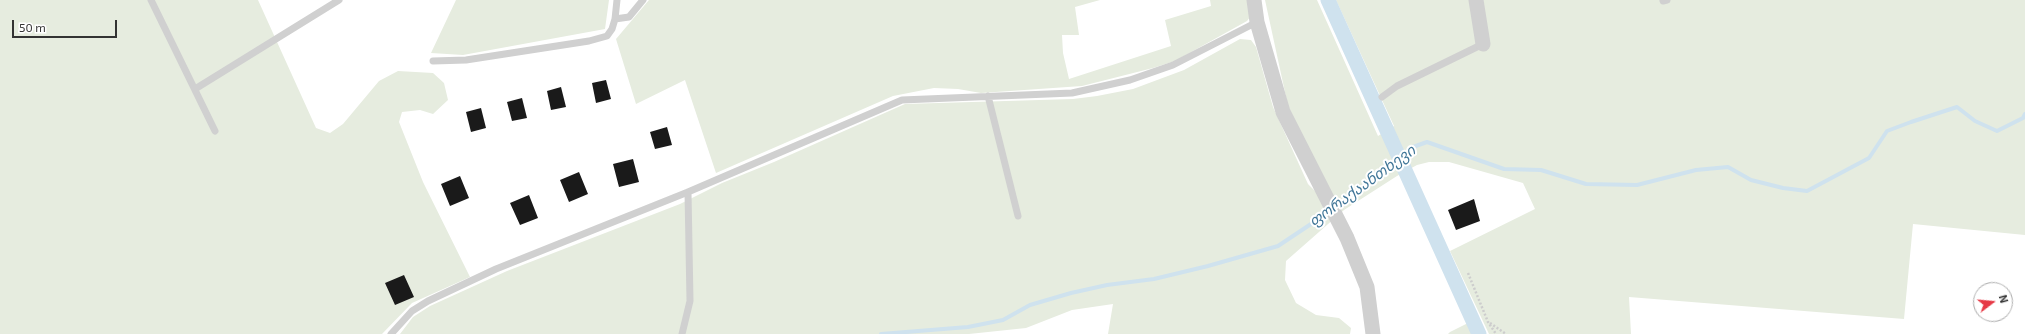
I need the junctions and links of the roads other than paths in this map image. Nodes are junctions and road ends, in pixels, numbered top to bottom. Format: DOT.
graph roads {
  1 [pos="151,0"];
  2 [pos="339,0"];
  3 [pos="617,0"];
  4 [pos="643,0"];
  5 [pos="1254,0"];
  6 [pos="1476,0"];
  7 [pos="615,19"];
  8 [pos="1257,22"];
  9 [pos="1483,44"];
  10 [pos="433,61"];
  11 [pos="195,89"];
  12 [pos="988,96"];
  13 [pos="1382,96"];
  14 [pos="215,131"];
  15 [pos="688,192"];
  16 [pos="1018,216"];
  17 [pos="390,334"];
  18 [pos="682,334"];
  19 [pos="1373,334"];
  1 -- 11 [label="lane"];
  2 -- 11 [label="lane"];
  3 -- 7 [label="lane"];
  4 -- 7 [label="lane"];
  5 -- 8 [label="street"];
  6 -- 9 [label="street"];
  7 -- 10 [label="lane"];
  8 -- 12 [label="lane"];
  8 -- 19 [label="street"];
  9 -- 13 [label="lane"];
  11 -- 14 [label="lane"];
  12 -- 15 [label="lane"];
  12 -- 16 [label="lane"];
  15 -- 17 [label="lane"];
  15 -- 18 [label="lane"];
}
